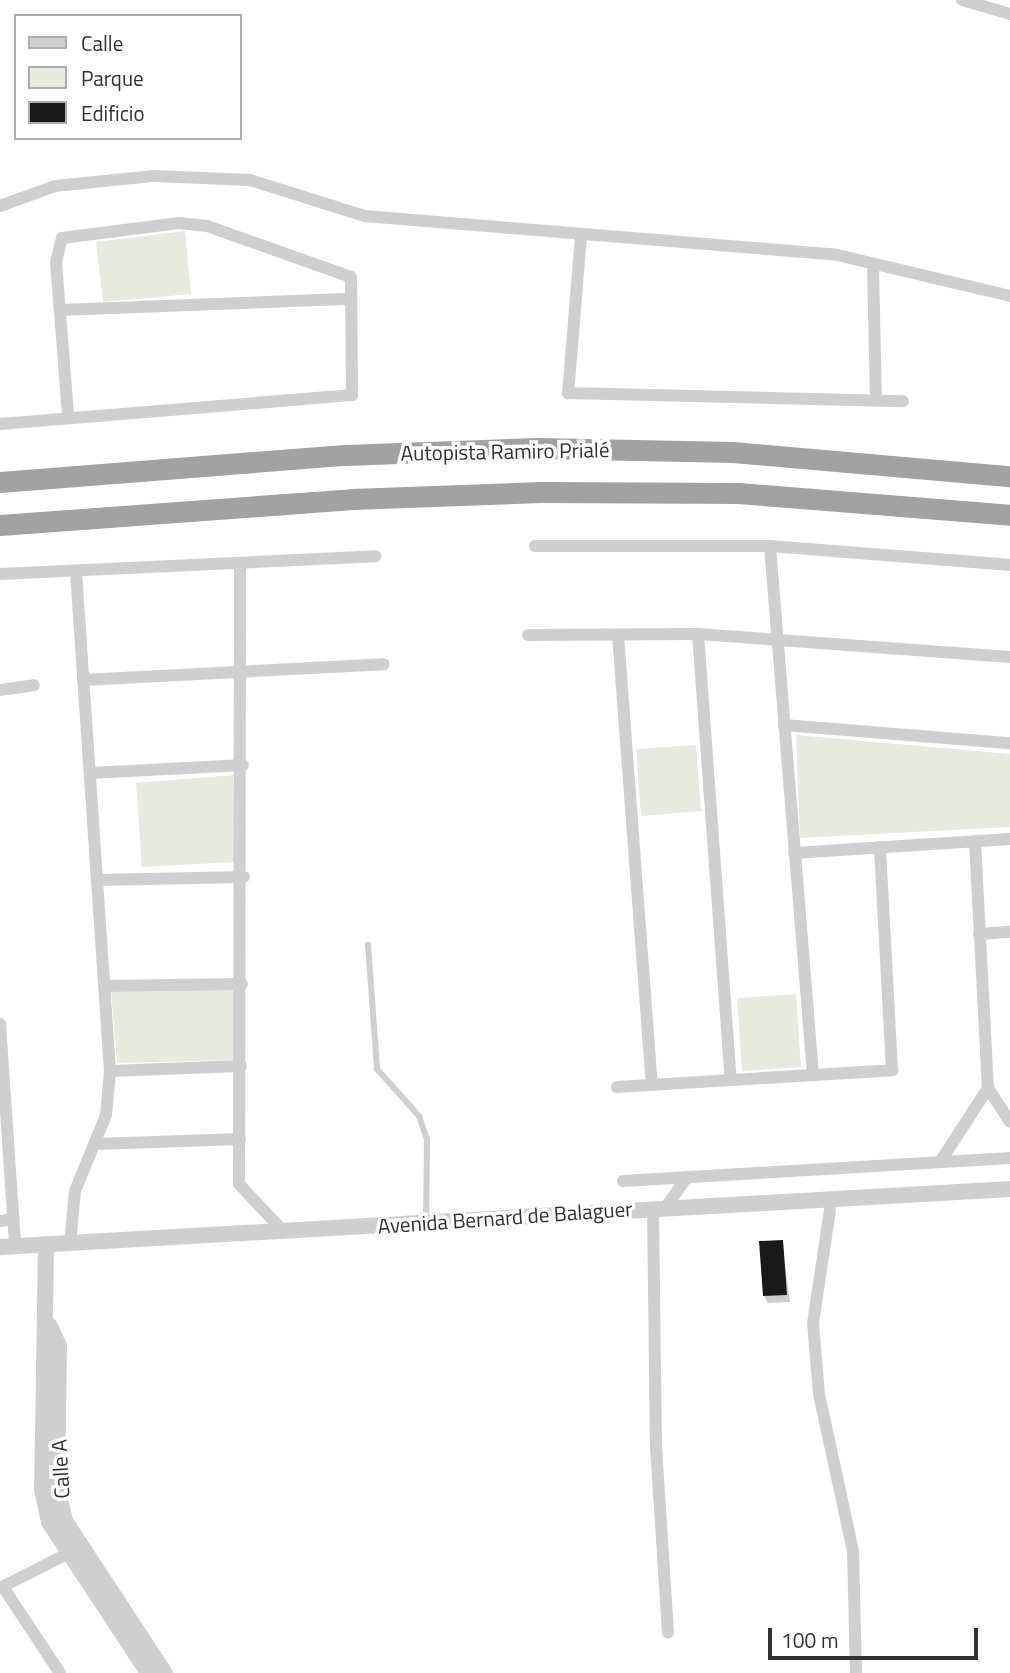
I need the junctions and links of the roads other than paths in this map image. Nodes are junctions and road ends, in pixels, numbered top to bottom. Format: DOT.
graph roads {
  1 [pos="962,0"];
  2 [pos="1010,14"];
  3 [pos="0,206"];
  4 [pos="581,236"];
  5 [pos="873,267"];
  6 [pos="1010,296"];
  7 [pos="351,299"];
  8 [pos="60,310"];
  9 [pos="876,400"];
  10 [pos="903,401"];
  11 [pos="68,416"];
  12 [pos="0,424"];
  13 [pos="1010,476"];
  14 [pos="0,482"];
  15 [pos="1010,515"];
  16 [pos="0,525"];
  17 [pos="770,546"];
  18 [pos="535,547"];
  19 [pos="376,556"];
  20 [pos="240,564"];
  21 [pos="1010,565"];
  22 [pos="76,573"];
  23 [pos="0,574"];
  24 [pos="698,634"];
  25 [pos="528,635"];
  26 [pos="618,635"];
  27 [pos="776,639"];
  28 [pos="1010,657"];
  29 [pos="384,664"];
  30 [pos="243,671"];
  31 [pos="83,680"];
  32 [pos="34,685"];
  33 [pos="0,690"];
  34 [pos="784,725"];
  35 [pos="1010,743"];
  36 [pos="243,765"];
  37 [pos="90,773"];
  38 [pos="1010,839"];
  39 [pos="975,841"];
  40 [pos="880,847"];
  41 [pos="794,853"];
  42 [pos="244,877"];
  43 [pos="97,880"];
  44 [pos="1010,932"];
  45 [pos="979,934"];
  46 [pos="368,945"];
  47 [pos="242,984"];
  48 [pos="104,986"];
  49 [pos="0,1024"];
  50 [pos="242,1066"];
  51 [pos="110,1071"];
  52 [pos="813,1075"];
  53 [pos="731,1080"];
  54 [pos="652,1085"];
  55 [pos="617,1087"];
  56 [pos="988,1088"];
  57 [pos="3,1115"];
  58 [pos="1010,1122"];
  59 [pos="240,1139"];
  60 [pos="96,1144"];
  61 [pos="1010,1158"];
  62 [pos="940,1162"];
  63 [pos="687,1177"];
  64 [pos="622,1181"];
  65 [pos="1010,1189"];
  66 [pos="831,1203"];
  67 [pos="659,1208"];
  68 [pos="14,1219"];
  69 [pos="0,1221"];
  70 [pos="426,1222"];
  71 [pos="283,1231"];
  72 [pos="70,1243"];
  73 [pos="46,1244"];
  74 [pos="8,1247"];
  75 [pos="75,1550"];
  76 [pos="1,1588"];
  77 [pos="668,1633"];
  78 [pos="60,1673"];
  79 [pos="148,1673"];
  80 [pos="165,1673"];
  81 [pos="856,1673"];
  1 -- 2 [label="street"];
  3 -- 4 [label="street"];
  4 -- 5 [label="street"];
  4 -- 9 [label="street"];
  5 -- 6 [label="street"];
  5 -- 9 [label="street"];
  7 -- 8 [label="street"];
  7 -- 8 [label="street"];
  7 -- 11 [label="street"];
  8 -- 11 [label="street"];
  9 -- 10 [label="street"];
  11 -- 12 [label="street"];
  13 -- 14 [label="highway, Autopista Ramiro Prialé"];
  15 -- 16 [label="highway, Autopista Ramiro Prialé"];
  17 -- 18 [label="street"];
  17 -- 21 [label="street"];
  17 -- 27 [label="street"];
  19 -- 20 [label="street"];
  20 -- 22 [label="street"];
  20 -- 30 [label="street"];
  22 -- 23 [label="street"];
  22 -- 31 [label="street"];
  24 -- 26 [label="street"];
  24 -- 27 [label="street"];
  24 -- 53 [label="street"];
  25 -- 26 [label="street"];
  26 -- 54 [label="street"];
  27 -- 28 [label="street"];
  27 -- 34 [label="street"];
  29 -- 30 [label="street"];
  30 -- 31 [label="street"];
  30 -- 36 [label="street"];
  31 -- 37 [label="street"];
  32 -- 33 [label="street"];
  34 -- 35 [label="street"];
  34 -- 41 [label="street"];
  36 -- 37 [label="street"];
  36 -- 42 [label="street"];
  37 -- 43 [label="street"];
  38 -- 39 [label="street"];
  39 -- 40 [label="street"];
  39 -- 45 [label="street"];
  40 -- 41 [label="street"];
  40 -- 52 [label="street"];
  41 -- 52 [label="street"];
  42 -- 43 [label="street"];
  42 -- 47 [label="street"];
  43 -- 48 [label="street"];
  44 -- 45 [label="street"];
  45 -- 56 [label="street"];
  46 -- 70 [label="lane"];
  47 -- 48 [label="street"];
  47 -- 50 [label="street"];
  48 -- 51 [label="street"];
  49 -- 57 [label="street"];
  50 -- 51 [label="street"];
  50 -- 59 [label="street"];
  51 -- 60 [label="street"];
  52 -- 53 [label="street"];
  53 -- 54 [label="street"];
  54 -- 55 [label="street"];
  56 -- 58 [label="street"];
  56 -- 62 [label="street"];
  57 -- 68 [label="street"];
  59 -- 60 [label="street"];
  59 -- 71 [label="street"];
  60 -- 72 [label="street"];
  61 -- 62 [label="street"];
  62 -- 63 [label="street"];
  63 -- 64 [label="street"];
  63 -- 67 [label="street"];
  65 -- 66 [label="street, Avenida Bernard de Balaguer"];
  66 -- 67 [label="street, Avenida Bernard de Balaguer"];
  66 -- 81 [label="street"];
  67 -- 70 [label="street, Avenida Bernard de Balaguer"];
  67 -- 77 [label="street"];
  68 -- 69 [label="street"];
  68 -- 74 [label="street"];
  70 -- 71 [label="street, Avenida Bernard de Balaguer"];
  71 -- 72 [label="street, Avenida Bernard de Balaguer"];
  72 -- 73 [label="street, Avenida Bernard de Balaguer"];
  73 -- 74 [label="street, Avenida Bernard de Balaguer"];
  73 -- 75 [label="street, Calle A"];
  75 -- 76 [label="street"];
  75 -- 79 [label="street, Calle A"];
  75 -- 80 [label="street, Calle A"];
  76 -- 78 [label="street"];
}
